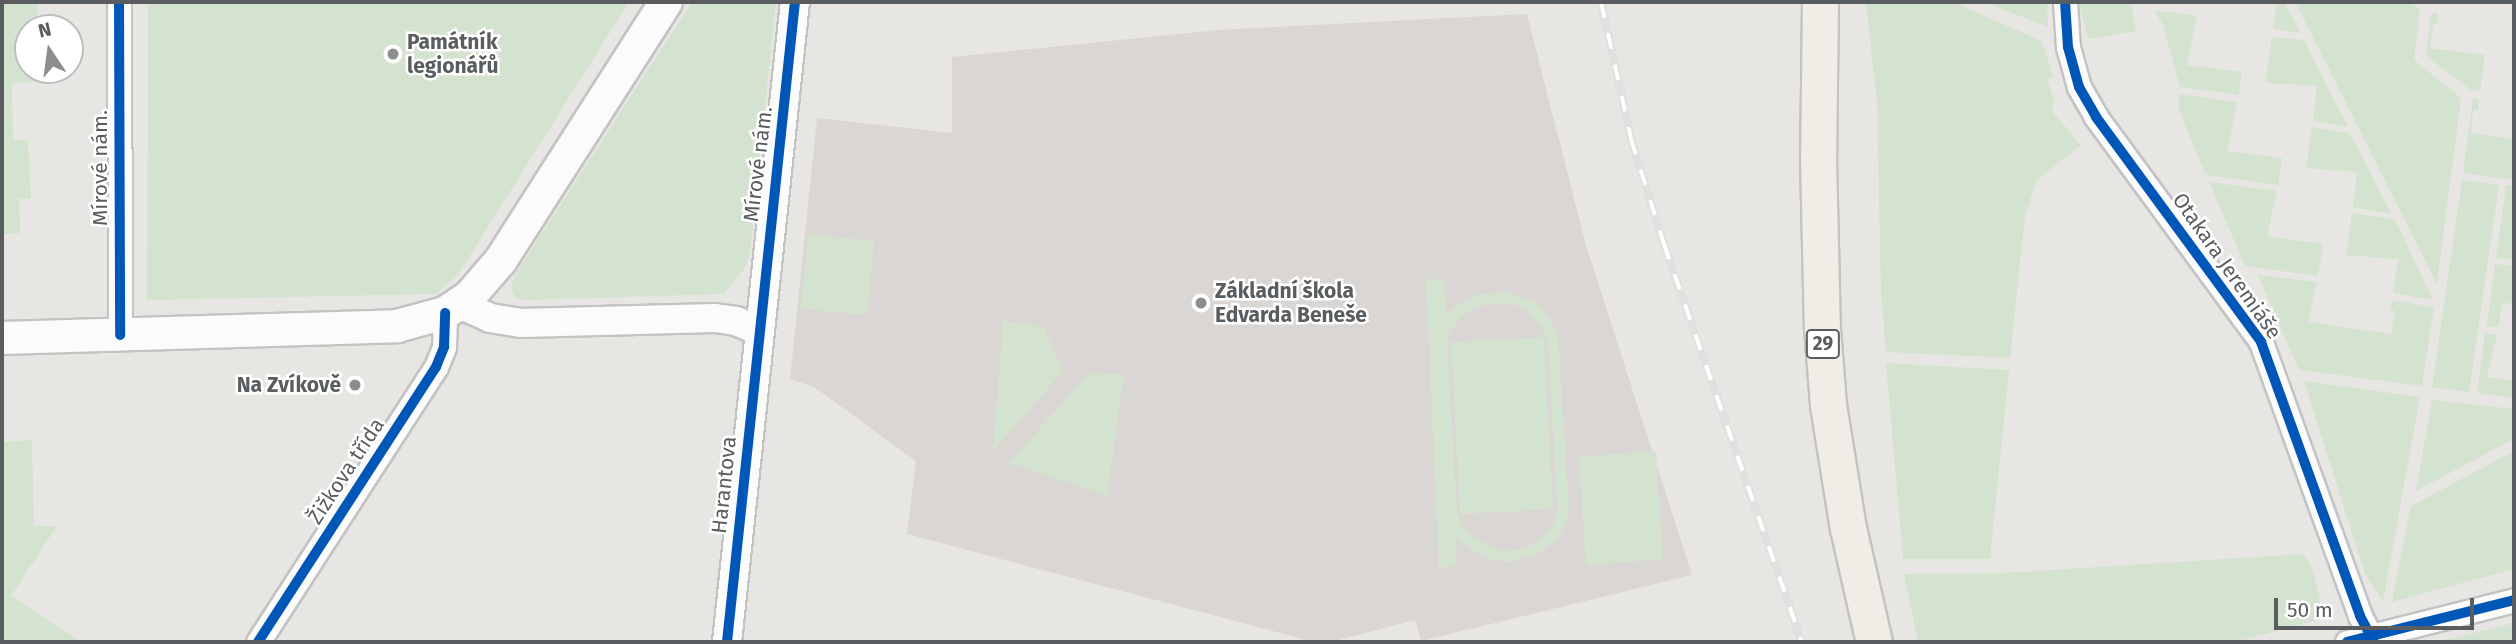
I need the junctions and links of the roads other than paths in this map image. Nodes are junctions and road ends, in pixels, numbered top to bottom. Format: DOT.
graph roads {
  1 [pos="119,2"];
  2 [pos="666,2"];
  3 [pos="795,2"];
  4 [pos="1796,2"];
  5 [pos="1820,2"];
  6 [pos="2065,2"];
  7 [pos="1818,157"];
  8 [pos="452,309"];
  9 [pos="758,331"];
  10 [pos="120,335"];
  11 [pos="2,338"];
  12 [pos="2514,600"];
  13 [pos="2363,640"];
  14 [pos="258,642"];
  15 [pos="727,642"];
  16 [pos="1874,642"];
  1 -- 10 [label="street, Mírové nám."];
  2 -- 8 [label="main road"];
  3 -- 9 [label="street, Mírové nám."];
  4 -- 7 [label="main road, 29"];
  5 -- 7 [label="main road, 29"];
  6 -- 13 [label="street, Otakara Jeremiáše"];
  7 -- 16 [label="main road, 29"];
  8 -- 9 [label="street"];
  8 -- 10 [label="main road"];
  8 -- 14 [label="street, Žižkova třída"];
  9 -- 15 [label="street, Harantova"];
  10 -- 11 [label="main road"];
  12 -- 13 [label="street"];
}
